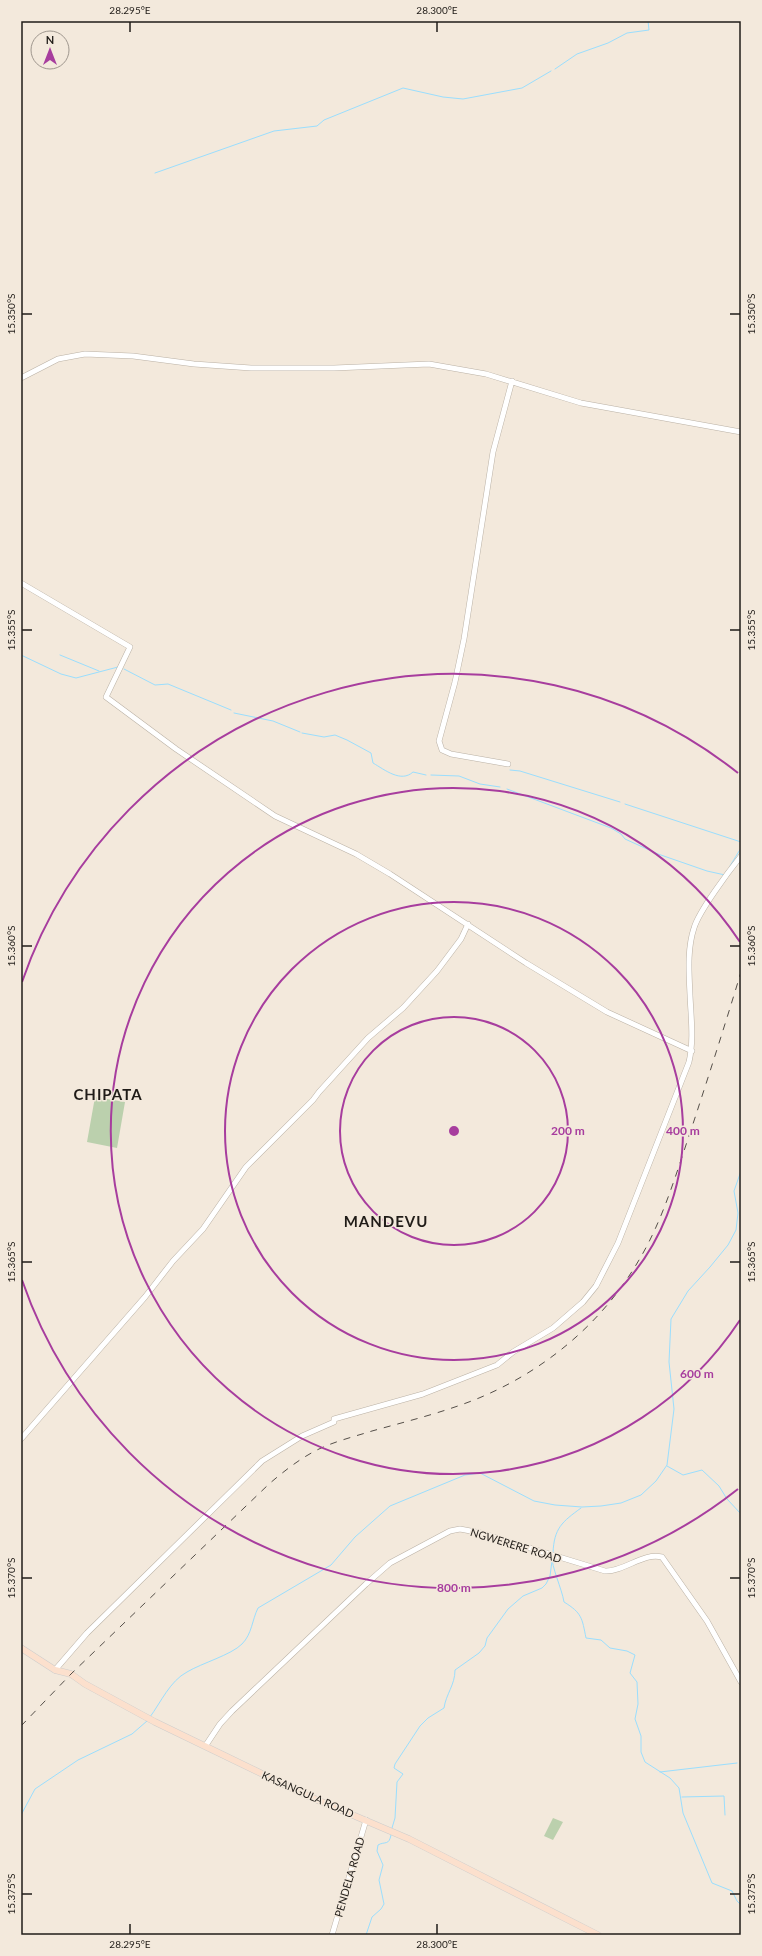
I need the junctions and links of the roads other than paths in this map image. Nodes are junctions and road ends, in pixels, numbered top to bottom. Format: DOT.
graph roads {
  1 [pos="21,378"];
  2 [pos="512,381"];
  3 [pos="741,432"];
  4 [pos="21,583"];
  5 [pos="508,764"];
  6 [pos="741,856"];
  7 [pos="468,924"];
  8 [pos="692,1050"];
  9 [pos="21,1439"];
  10 [pos="21,1648"];
  11 [pos="55,1670"];
  12 [pos="741,1682"];
  13 [pos="206,1746"];
  14 [pos="366,1820"];
  15 [pos="332,1935"];
  16 [pos="598,1935"];
  1 -- 2 [label="street"];
  2 -- 3 [label="street"];
  2 -- 5 [label="street"];
  4 -- 7 [label="street"];
  6 -- 8 [label="street"];
  7 -- 8 [label="street"];
  7 -- 9 [label="street"];
  8 -- 11 [label="street"];
  10 -- 11 [label="main road, KASANGULA ROAD"];
  11 -- 13 [label="main road, KASANGULA ROAD"];
  12 -- 13 [label="street, NGWERERE ROAD"];
  13 -- 14 [label="main road, KASANGULA ROAD"];
  14 -- 15 [label="street, PENDELA ROAD"];
  14 -- 16 [label="main road, KASANGULA ROAD"];
}
